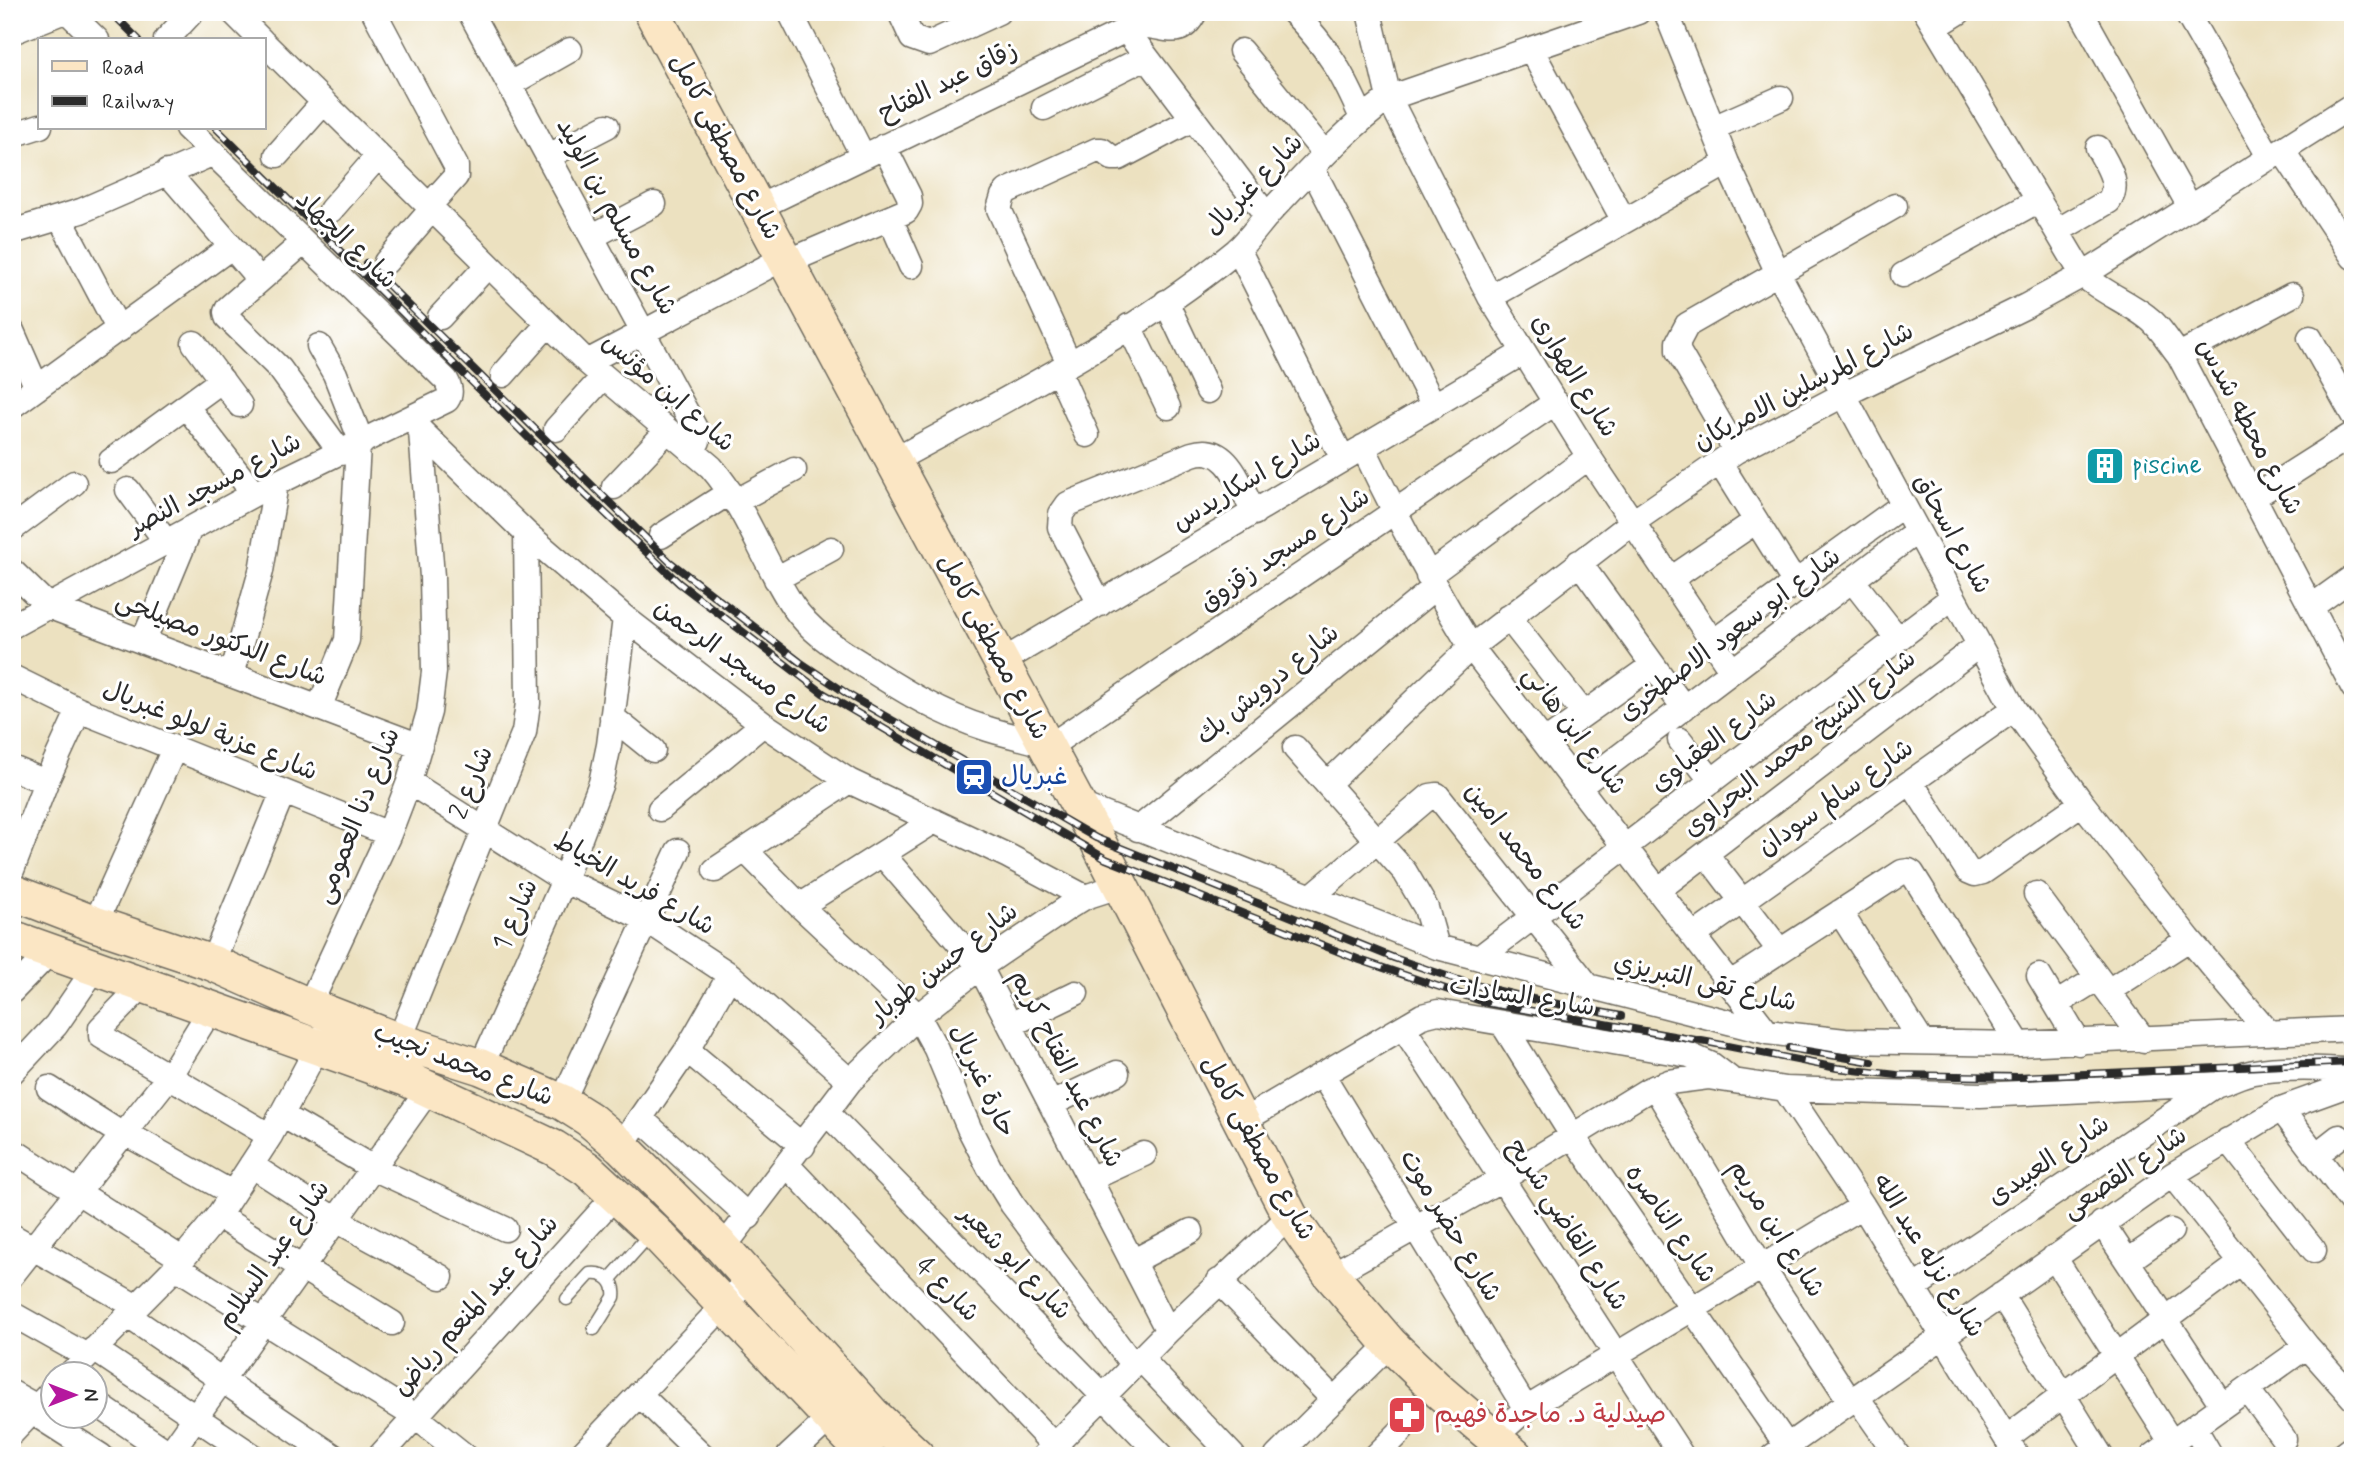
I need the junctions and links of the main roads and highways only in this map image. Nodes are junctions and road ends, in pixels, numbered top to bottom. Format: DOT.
graph roads {
  1 [pos="652,12"];
  2 [pos="12,892"];
  3 [pos="12,938"];
  4 [pos="1500,1450"];
  5 [pos="867,1456"];
  6 [pos="917,1456"];
  1 -- 4 [label="main road, شارع مصطفى كامل"];
  2 -- 6 [label="main road, شارع محمد نجيب"];
  3 -- 5 [label="main road, شارع محمد نجيب"];
}
